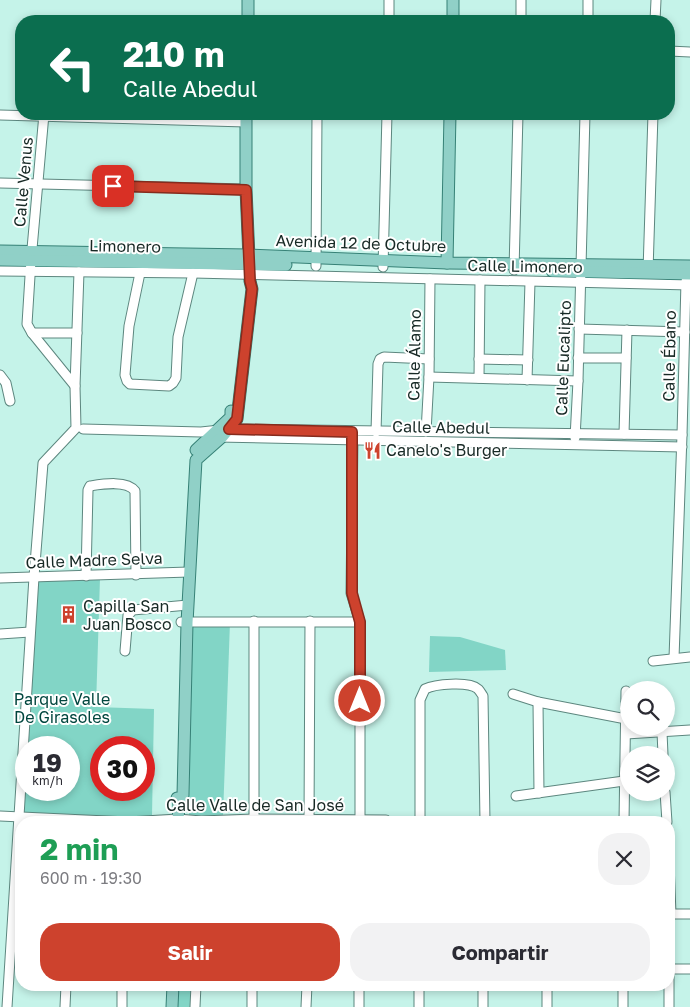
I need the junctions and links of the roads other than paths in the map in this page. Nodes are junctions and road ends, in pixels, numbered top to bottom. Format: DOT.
graph roads {
  1 [pos="248,0"];
  2 [pos="389,0"];
  3 [pos="453,0"];
  4 [pos="521,0"];
  5 [pos="588,0"];
  6 [pos="656,0"];
  7 [pos="248,15"];
  8 [pos="389,15"];
  9 [pos="453,15"];
  10 [pos="521,15"];
  11 [pos="588,15"];
  12 [pos="655,15"];
  13 [pos="675,51"];
  14 [pos="690,52"];
  15 [pos="0,115"];
  16 [pos="15,115"];
  17 [pos="44,120"];
  18 [pos="246,120"];
  19 [pos="317,120"];
  20 [pos="386,120"];
  21 [pos="450,120"];
  22 [pos="518,120"];
  23 [pos="585,120"];
  24 [pos="653,120"];
  25 [pos="0,184"];
  26 [pos="37,185"];
  27 [pos="246,190"];
  28 [pos="0,251"];
  29 [pos="0,260"];
  30 [pos="31,261"];
  31 [pos="316,262"];
  32 [pos="383,264"];
  33 [pos="514,267"];
  34 [pos="249,269"];
  35 [pos="648,269"];
  36 [pos="0,271"];
  37 [pos="447,271"];
  38 [pos="79,272"];
  39 [pos="140,273"];
  40 [pos="193,273"];
  41 [pos="580,273"];
  42 [pos="688,275"];
  43 [pos="430,279"];
  44 [pos="480,280"];
  45 [pos="530,282"];
  46 [pos="579,329"];
  47 [pos="627,330"];
  48 [pos="32,332"];
  49 [pos="685,332"];
  50 [pos="77,333"];
  51 [pos="578,358"];
  52 [pos="626,358"];
  53 [pos="429,359"];
  54 [pos="479,360"];
  55 [pos="528,360"];
  56 [pos="0,375"];
  57 [pos="429,377"];
  58 [pos="479,378"];
  59 [pos="527,380"];
  60 [pos="578,381"];
  61 [pos="75,386"];
  62 [pos="10,401"];
  63 [pos="79,428"];
  64 [pos="376,432"];
  65 [pos="426,432"];
  66 [pos="480,432"];
  67 [pos="215,433"];
  68 [pos="575,433"];
  69 [pos="624,434"];
  70 [pos="682,435"];
  71 [pos="352,436"];
  72 [pos="412,437"];
  73 [pos="479,443"];
  74 [pos="574,445"];
  75 [pos="684,453"];
  76 [pos="679,505"];
  77 [pos="690,505"];
  78 [pos="186,572"];
  79 [pos="136,575"];
  80 [pos="86,576"];
  81 [pos="34,577"];
  82 [pos="0,578"];
  83 [pos="185,605"];
  84 [pos="254,621"];
  85 [pos="310,621"];
  86 [pos="360,622"];
  87 [pos="184,623"];
  88 [pos="30,632"];
  89 [pos="0,634"];
  90 [pos="125,651"];
  91 [pos="690,656"];
  92 [pos="674,658"];
  93 [pos="654,661"];
  94 [pos="513,694"];
  95 [pos="538,702"];
  96 [pos="620,718"];
  97 [pos="690,730"];
  98 [pos="675,731"];
  99 [pos="620,782"];
  100 [pos="539,794"];
  101 [pos="516,796"];
  102 [pos="624,801"];
  103 [pos="666,801"];
  104 [pos="0,816"];
  105 [pos="19,816"];
  106 [pos="178,816"];
  107 [pos="254,816"];
  108 [pos="309,816"];
  109 [pos="360,816"];
  110 [pos="420,816"];
  111 [pos="485,816"];
  112 [pos="624,816"];
  113 [pos="667,816"];
  114 [pos="15,817"];
  115 [pos="15,880"];
  116 [pos="675,914"];
  117 [pos="690,914"];
  118 [pos="675,969"];
  119 [pos="690,969"];
  120 [pos="66,991"];
  121 [pos="122,991"];
  122 [pos="173,991"];
  123 [pos="196,991"];
  124 [pos="252,991"];
  125 [pos="307,991"];
  126 [pos="359,991"];
  127 [pos="419,991"];
  128 [pos="484,991"];
  129 [pos="547,991"];
  130 [pos="623,991"];
  131 [pos="669,991"];
  132 [pos="7,1007"];
  133 [pos="65,1007"];
  134 [pos="122,1007"];
  135 [pos="172,1007"];
  136 [pos="195,1007"];
  137 [pos="252,1007"];
  138 [pos="306,1007"];
  139 [pos="359,1007"];
  140 [pos="419,1007"];
  141 [pos="483,1007"];
  142 [pos="547,1007"];
  143 [pos="623,1007"];
  144 [pos="669,1007"];
  1 -- 7 [label="main road"];
  2 -- 8 [label="street"];
  3 -- 9 [label="main road"];
  4 -- 10 [label="street"];
  5 -- 11 [label="street"];
  6 -- 12 [label="street"];
  13 -- 14 [label="street"];
  15 -- 16 [label="street"];
  17 -- 26 [label="street, Calle Venus"];
  18 -- 27 [label="main road"];
  19 -- 31 [label="street"];
  20 -- 32 [label="street"];
  21 -- 37 [label="main road"];
  22 -- 33 [label="street"];
  23 -- 41 [label="street, Calle Eucalipto"];
  24 -- 35 [label="street"];
  25 -- 26 [label="street"];
  26 -- 27 [label="street"];
  26 -- 30 [label="street, Calle Venus"];
  27 -- 34 [label="main road"];
  28 -- 30 [label="main road, Avenida 12 de Octubre"];
  29 -- 30 [label="main road"];
  30 -- 34 [label="main road, Avenida 12 de Octubre"];
  30 -- 36 [label="street, Calle Limonero"];
  30 -- 38 [label="street, Calle Limonero"];
  30 -- 48 [label="street, Calle Venus"];
  31 -- 32 [label="main road, Avenida 12 de Octubre"];
  31 -- 34 [label="main road, Avenida 12 de Octubre"];
  32 -- 37 [label="main road, Avenida 12 de Octubre"];
  33 -- 37 [label="main road, Avenida 12 de Octubre"];
  33 -- 41 [label="main road, Avenida 12 de Octubre"];
  34 -- 40 [label="street, Calle Limonero"];
  34 -- 43 [label="street, Calle Limonero"];
  34 -- 67 [label="main road"];
  35 -- 41 [label="main road, Avenida 12 de Octubre"];
  35 -- 42 [label="main road, Avenida 12 de Octubre"];
  37 -- 43 [label="street, Calle Limonero"];
  37 -- 44 [label="street, Calle Limonero"];
  38 -- 39 [label="street, Calle Limonero"];
  38 -- 50 [label="street"];
  39 -- 40 [label="street, Calle Limonero"];
  39 -- 40 [label="street"];
  41 -- 42 [label="street, Calle Limonero"];
  41 -- 45 [label="street, Calle Limonero"];
  41 -- 46 [label="street, Calle Eucalipto"];
  42 -- 49 [label="street, Calle Ébano"];
  43 -- 53 [label="street, Calle Álamo"];
  44 -- 45 [label="street, Calle Limonero"];
  44 -- 54 [label="street"];
  45 -- 55 [label="street"];
  46 -- 47 [label="street"];
  46 -- 51 [label="street, Calle Eucalipto"];
  47 -- 49 [label="street"];
  47 -- 52 [label="street"];
  48 -- 50 [label="street"];
  48 -- 61 [label="street"];
  49 -- 70 [label="street, Calle Ébano"];
  50 -- 61 [label="street"];
  51 -- 52 [label="street"];
  51 -- 60 [label="street, Calle Eucalipto"];
  52 -- 69 [label="street"];
  53 -- 57 [label="street, Calle Álamo"];
  53 -- 64 [label="street"];
  54 -- 55 [label="street"];
  54 -- 58 [label="street"];
  55 -- 59 [label="street"];
  56 -- 62 [label="street"];
  57 -- 58 [label="street"];
  57 -- 65 [label="street, Calle Álamo"];
  58 -- 59 [label="street"];
  59 -- 60 [label="street"];
  60 -- 68 [label="street, Calle Eucalipto"];
  61 -- 63 [label="street"];
  63 -- 67 [label="street, Calle Abedul"];
  63 -- 81 [label="street"];
  64 -- 71 [label="street, Calle Abedul"];
  64 -- 72 [label="street, Calle Abedul"];
  65 -- 66 [label="street, Calle Abedul"];
  65 -- 72 [label="street, Calle Abedul"];
  66 -- 68 [label="street, Calle Abedul"];
  66 -- 73 [label="street"];
  67 -- 71 [label="street, Calle Abedul"];
  67 -- 78 [label="main road"];
  68 -- 69 [label="street, Calle Abedul"];
  68 -- 74 [label="street, Calle Eucalipto"];
  69 -- 70 [label="street, Calle Abedul"];
  70 -- 75 [label="street, Calle Ébano"];
  71 -- 72 [label="street, Calle Abedul"];
  71 -- 86 [label="street"];
  72 -- 73 [label="street, Calle Abedul"];
  73 -- 74 [label="street, Calle Abedul"];
  74 -- 75 [label="street, Calle Abedul"];
  75 -- 76 [label="street, Calle Ébano"];
  76 -- 77 [label="street"];
  76 -- 92 [label="street, Calle Ébano"];
  78 -- 79 [label="street, Calle Madre Selva"];
  78 -- 83 [label="main road"];
  79 -- 80 [label="street, Calle Madre Selva"];
  79 -- 80 [label="street"];
  80 -- 81 [label="street, Calle Madre Selva"];
  81 -- 82 [label="street, Calle Madre Selva"];
  81 -- 88 [label="street"];
  83 -- 87 [label="main road"];
  83 -- 90 [label="street"];
  84 -- 85 [label="street"];
  84 -- 87 [label="street"];
  84 -- 107 [label="street"];
  85 -- 86 [label="street"];
  85 -- 108 [label="street"];
  86 -- 109 [label="street"];
  87 -- 106 [label="main road"];
  88 -- 89 [label="street"];
  88 -- 105 [label="street"];
  91 -- 92 [label="street"];
  92 -- 93 [label="street"];
  94 -- 95 [label="street"];
  95 -- 96 [label="street"];
  95 -- 100 [label="street"];
  97 -- 98 [label="street"];
  99 -- 100 [label="street"];
  100 -- 101 [label="street"];
  102 -- 112 [label="street"];
  103 -- 113 [label="street"];
  104 -- 114 [label="street, Calle Valle de San José"];
  110 -- 111 [label="street"];
  115 -- 132 [label="street"];
  116 -- 117 [label="street"];
  118 -- 119 [label="street"];
  120 -- 133 [label="street"];
  121 -- 134 [label="street"];
  122 -- 135 [label="main road"];
  123 -- 136 [label="street"];
  124 -- 137 [label="street"];
  125 -- 138 [label="street"];
  126 -- 139 [label="street"];
  127 -- 140 [label="street"];
  128 -- 141 [label="street"];
  129 -- 142 [label="street"];
  130 -- 143 [label="street"];
  131 -- 144 [label="street"];
}
